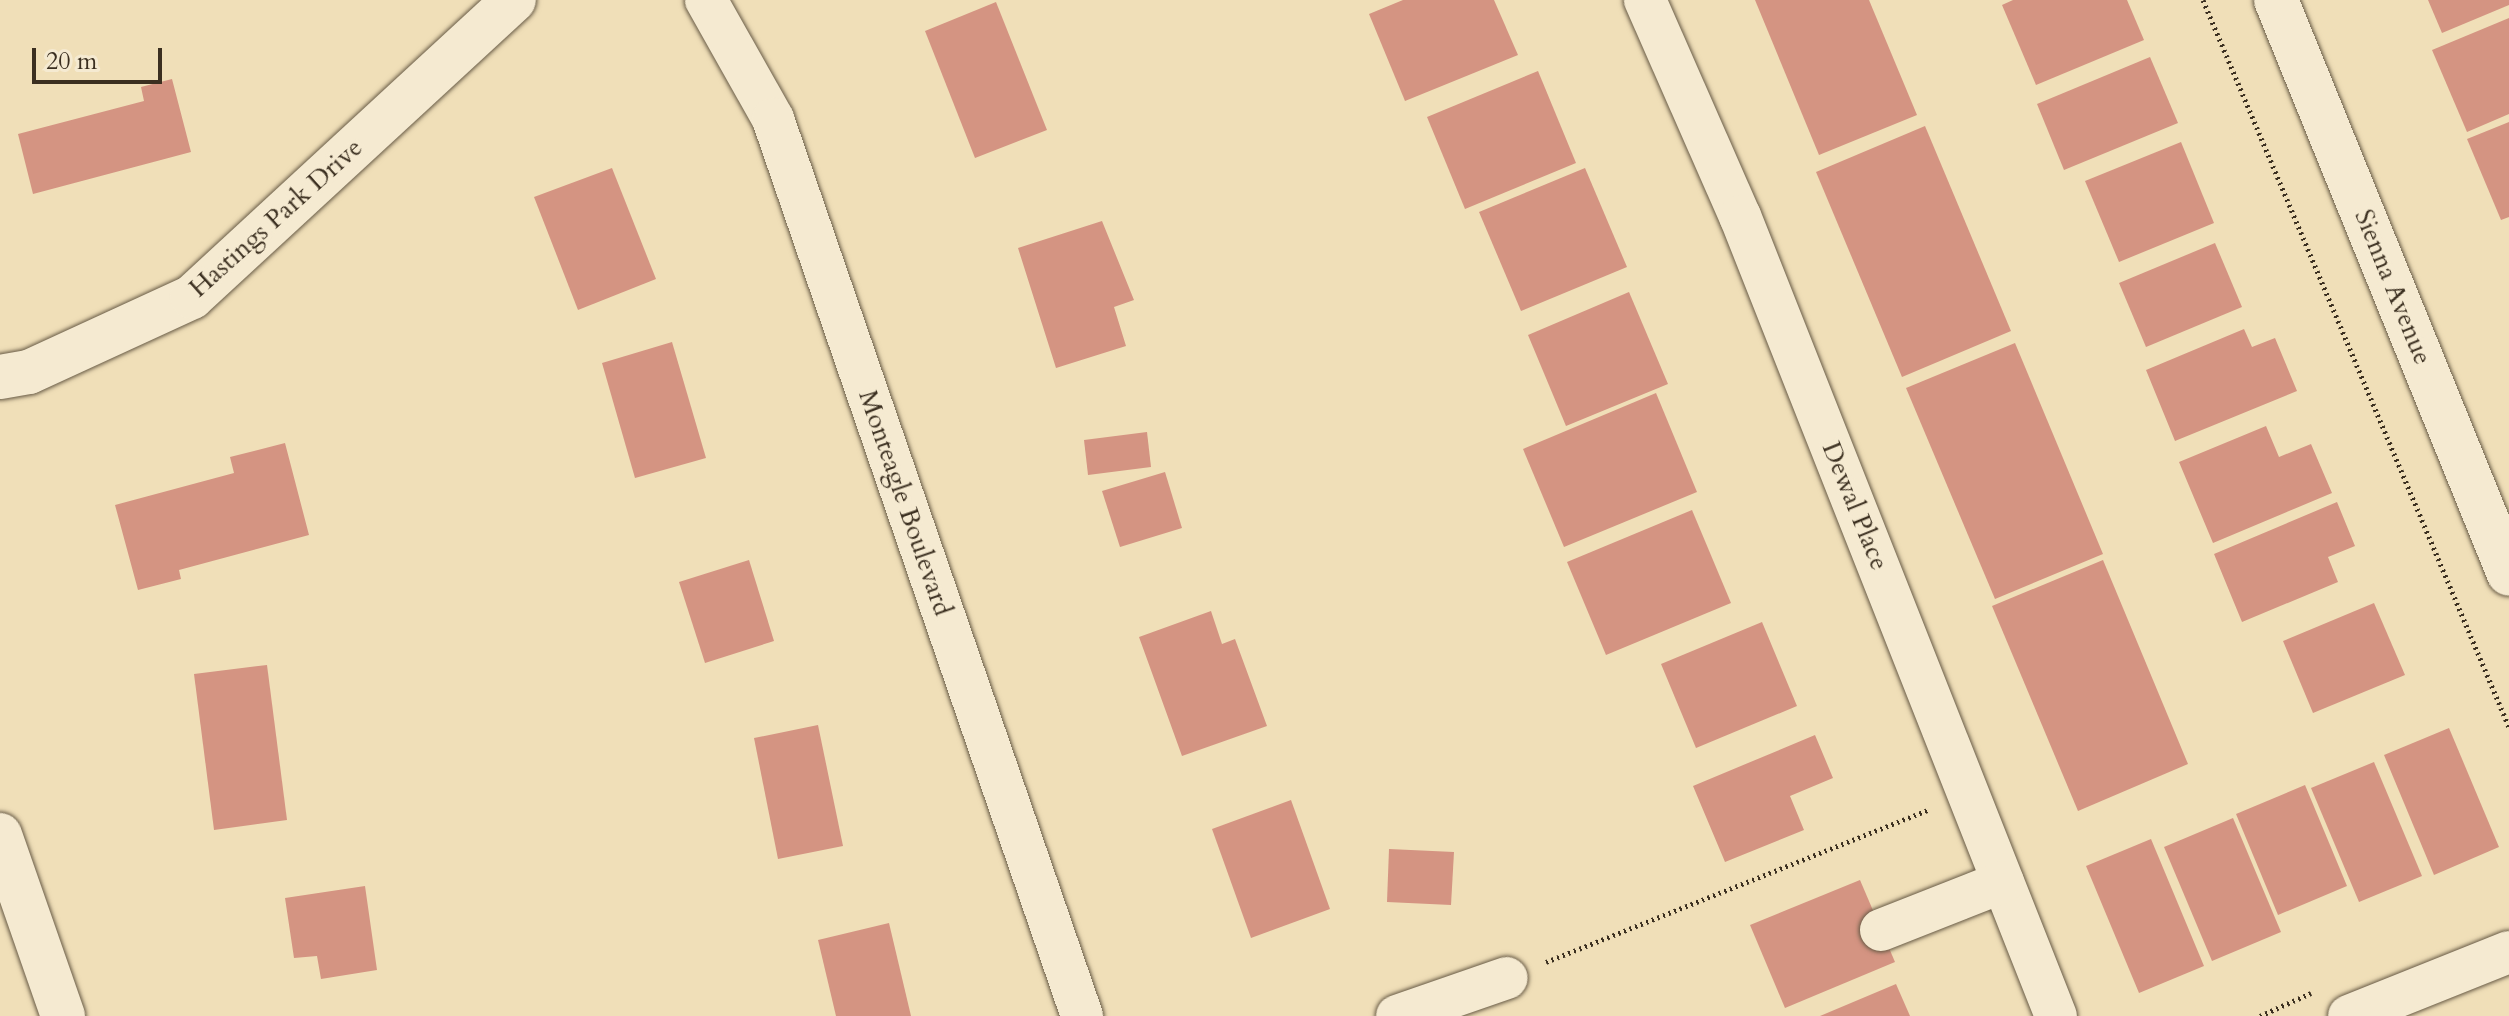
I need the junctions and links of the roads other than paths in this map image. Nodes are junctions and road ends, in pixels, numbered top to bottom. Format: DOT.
graph roads {
  1 [pos="514,0"];
  2 [pos="706,0"];
  3 [pos="1645,0"];
  4 [pos="2276,0"];
  5 [pos="0,377"];
  6 [pos="2509,574"];
  7 [pos="0,835"];
  8 [pos="2003,882"];
  9 [pos="1881,930"];
  10 [pos="2509,952"];
  11 [pos="1507,978"];
  12 [pos="63,1016"];
  13 [pos="1082,1016"];
  14 [pos="1397,1016"];
  15 [pos="2056,1016"];
  16 [pos="2349,1016"];
  1 -- 5 [label="street, Hastings Park Drive"];
  2 -- 13 [label="street, Monteagle Boulevard"];
  3 -- 8 [label="street, Dewal Place"];
  4 -- 6 [label="street, Sienna Avenue"];
  7 -- 12 [label="street"];
  8 -- 9 [label="street"];
  8 -- 15 [label="street, Dewal Place"];
  10 -- 16 [label="street"];
  11 -- 14 [label="street"];
}
